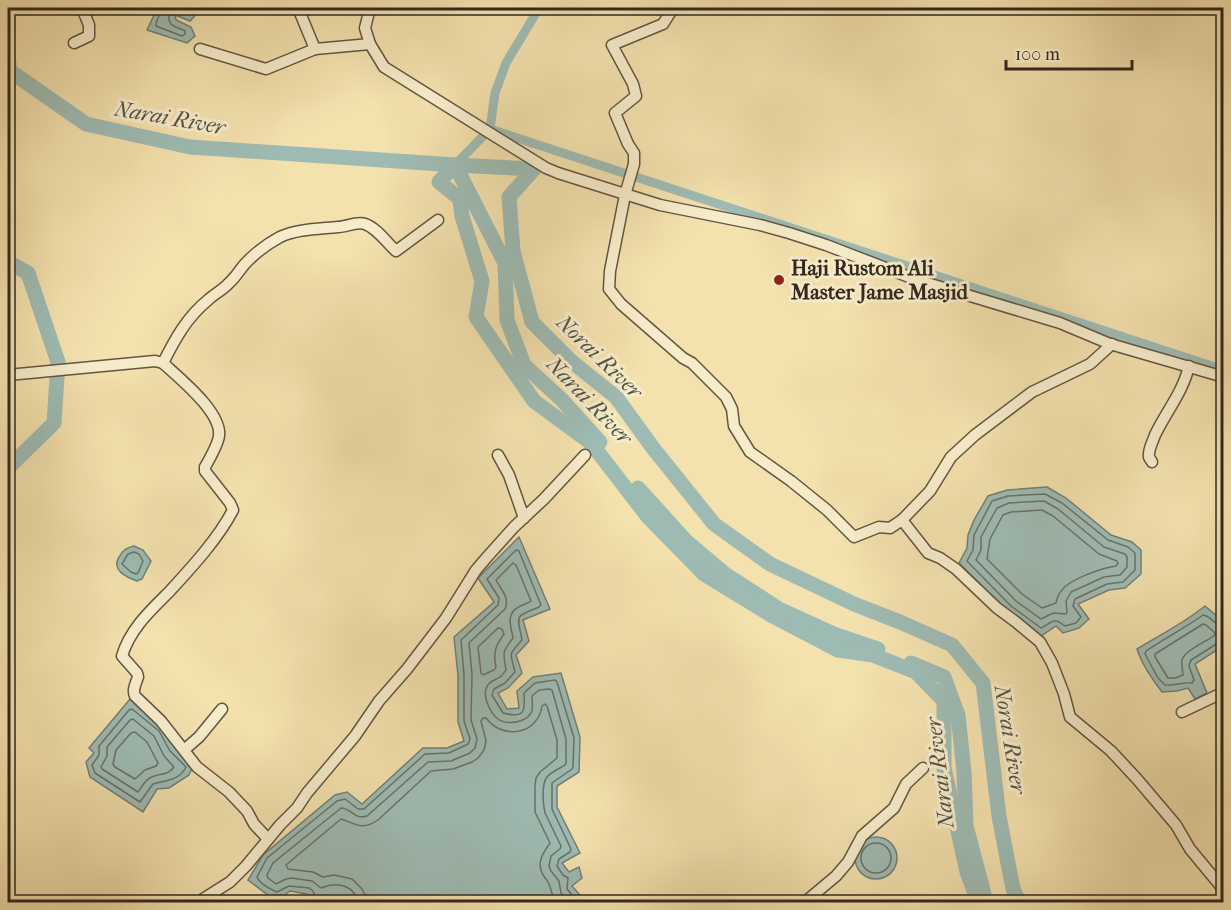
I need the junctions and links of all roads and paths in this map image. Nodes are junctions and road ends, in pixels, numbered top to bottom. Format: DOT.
graph roads {
  1 [pos="82,8"];
  2 [pos="298,8"];
  3 [pos="370,8"];
  4 [pos="674,8"];
  5 [pos="74,43"];
  6 [pos="370,44"];
  7 [pos="200,49"];
  8 [pos="315,49"];
  9 [pos="625,195"];
  10 [pos="438,220"];
  11 [pos="1112,344"];
  12 [pos="159,362"];
  13 [pos="1189,366"];
  14 [pos="8,375"];
  15 [pos="1224,377"];
  16 [pos="498,455"];
  17 [pos="585,455"];
  18 [pos="1152,462"];
  19 [pos="524,518"];
  20 [pos="902,520"];
  21 [pos="1224,692"];
  22 [pos="222,709"];
  23 [pos="1182,712"];
  24 [pos="184,750"];
  25 [pos="924,768"];
  26 [pos="268,839"];
  27 [pos="1224,890"];
  28 [pos="200,903"];
  29 [pos="805,903"];
  1 -- 5 [label="street"];
  2 -- 8 [label="street"];
  3 -- 6 [label="street"];
  4 -- 9 [label="street"];
  6 -- 8 [label="street"];
  6 -- 9 [label="street"];
  7 -- 8 [label="street"];
  9 -- 11 [label="street"];
  9 -- 20 [label="street"];
  10 -- 12 [label="street"];
  11 -- 13 [label="street"];
  11 -- 20 [label="street"];
  12 -- 14 [label="street"];
  12 -- 24 [label="street"];
  13 -- 15 [label="street"];
  13 -- 18 [label="street"];
  16 -- 19 [label="street"];
  17 -- 19 [label="street"];
  19 -- 26 [label="street"];
  20 -- 27 [label="street"];
  21 -- 23 [label="street"];
  22 -- 24 [label="street"];
  24 -- 26 [label="street"];
  25 -- 29 [label="street"];
  26 -- 28 [label="street"];
}
